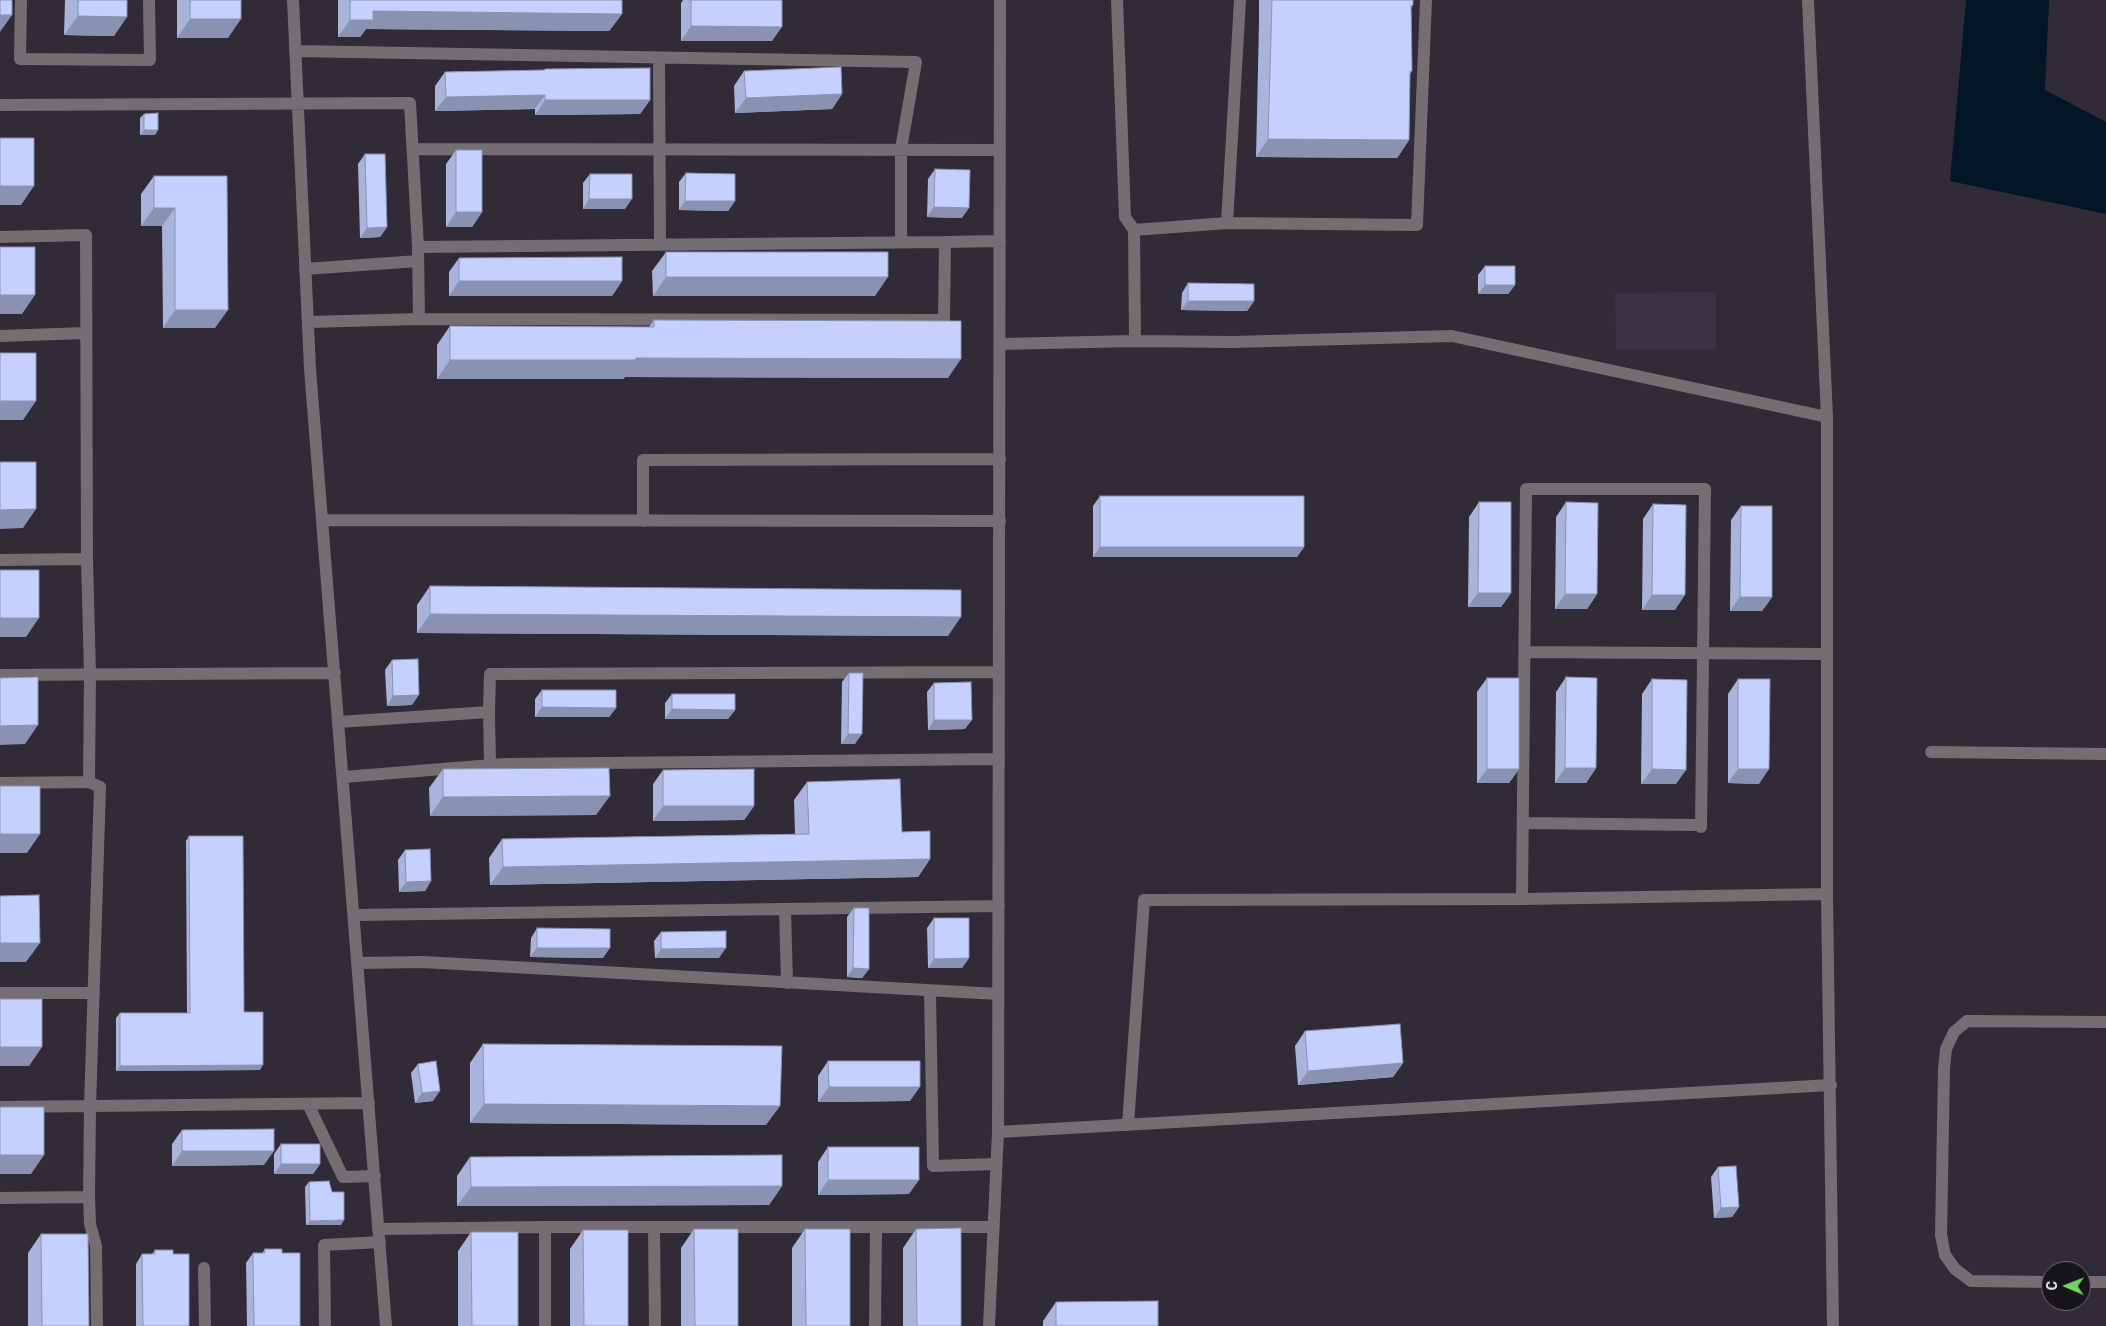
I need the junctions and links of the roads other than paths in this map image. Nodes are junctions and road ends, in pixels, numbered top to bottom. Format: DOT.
graph roads {
  1 [pos="21,0"];
  2 [pos="149,0"];
  3 [pos="293,0"];
  4 [pos="1000,0"];
  5 [pos="1117,0"];
  6 [pos="1240,0"];
  7 [pos="1426,0"];
  8 [pos="1808,0"];
  9 [pos="295,51"];
  10 [pos="660,58"];
  11 [pos="297,102"];
  12 [pos="0,105"];
  13 [pos="413,149"];
  14 [pos="660,149"];
  15 [pos="902,149"];
  16 [pos="1000,150"];
  17 [pos="1227,224"];
  18 [pos="1134,230"];
  19 [pos="0,237"];
  20 [pos="1000,240"];
  21 [pos="901,242"];
  22 [pos="945,242"];
  23 [pos="660,245"];
  24 [pos="418,247"];
  25 [pos="418,261"];
  26 [pos="305,268"];
  27 [pos="419,319"];
  28 [pos="308,322"];
  29 [pos="86,333"];
  30 [pos="0,336"];
  31 [pos="1135,341"];
  32 [pos="1000,344"];
  33 [pos="1827,417"];
  34 [pos="1000,459"];
  35 [pos="323,520"];
  36 [pos="643,521"];
  37 [pos="1000,522"];
  38 [pos="88,559"];
  39 [pos="0,560"];
  40 [pos="1525,652"];
  41 [pos="1703,653"];
  42 [pos="1827,654"];
  43 [pos="999,672"];
  44 [pos="335,673"];
  45 [pos="90,674"];
  46 [pos="0,675"];
  47 [pos="489,712"];
  48 [pos="339,722"];
  49 [pos="1931,752"];
  50 [pos="2106,754"];
  51 [pos="999,759"];
  52 [pos="490,766"];
  53 [pos="344,777"];
  54 [pos="89,782"];
  55 [pos="0,783"];
  56 [pos="1524,823"];
  57 [pos="1827,894"];
  58 [pos="1522,899"];
  59 [pos="999,906"];
  60 [pos="785,909"];
  61 [pos="354,915"];
  62 [pos="358,963"];
  63 [pos="787,983"];
  64 [pos="930,991"];
  65 [pos="0,993"];
  66 [pos="94,993"];
  67 [pos="998,994"];
  68 [pos="2106,1022"];
  69 [pos="1831,1085"];
  70 [pos="369,1103"];
  71 [pos="308,1104"];
  72 [pos="0,1107"];
  73 [pos="90,1107"];
  74 [pos="1128,1126"];
  75 [pos="998,1132"];
  76 [pos="996,1164"];
  77 [pos="375,1176"];
  78 [pos="89,1197"];
  79 [pos="0,1198"];
  80 [pos="545,1227"];
  81 [pos="654,1227"];
  82 [pos="994,1227"];
  83 [pos="876,1228"];
  84 [pos="380,1236"];
  85 [pos="204,1268"];
  86 [pos="2041,1282"];
  87 [pos="2091,1282"];
  88 [pos="2106,1282"];
  89 [pos="97,1326"];
  90 [pos="205,1326"];
  91 [pos="325,1326"];
  92 [pos="386,1326"];
  93 [pos="545,1326"];
  94 [pos="655,1326"];
  95 [pos="875,1326"];
  96 [pos="989,1326"];
  97 [pos="1833,1326"];
  1 -- 2 [label="street"];
  3 -- 9 [label="street"];
  4 -- 16 [label="street"];
  5 -- 18 [label="street"];
  6 -- 17 [label="street"];
  7 -- 17 [label="street"];
  8 -- 33 [label="street"];
  9 -- 10 [label="street"];
  9 -- 11 [label="street"];
  10 -- 14 [label="street"];
  10 -- 15 [label="street"];
  11 -- 12 [label="street"];
  11 -- 13 [label="street"];
  11 -- 26 [label="street"];
  13 -- 14 [label="street"];
  13 -- 24 [label="street"];
  14 -- 15 [label="street"];
  14 -- 23 [label="street"];
  15 -- 16 [label="street"];
  15 -- 21 [label="street"];
  16 -- 20 [label="street"];
  17 -- 18 [label="street"];
  18 -- 31 [label="street"];
  19 -- 29 [label="street"];
  20 -- 22 [label="street"];
  20 -- 32 [label="street"];
  21 -- 22 [label="street"];
  21 -- 23 [label="street"];
  22 -- 27 [label="street"];
  23 -- 24 [label="street"];
  24 -- 25 [label="street"];
  25 -- 26 [label="street"];
  25 -- 27 [label="street"];
  26 -- 28 [label="street"];
  27 -- 28 [label="street"];
  28 -- 35 [label="street"];
  29 -- 30 [label="street"];
  29 -- 38 [label="street"];
  31 -- 32 [label="street"];
  31 -- 33 [label="street"];
  32 -- 34 [label="street"];
  33 -- 42 [label="street"];
  34 -- 36 [label="street"];
  34 -- 37 [label="street"];
  35 -- 36 [label="street"];
  35 -- 44 [label="street"];
  36 -- 37 [label="street"];
  37 -- 43 [label="street"];
  38 -- 39 [label="street"];
  38 -- 45 [label="street"];
  40 -- 41 [label="street"];
  40 -- 41 [label="street"];
  40 -- 56 [label="street"];
  41 -- 42 [label="street"];
  41 -- 56 [label="street"];
  42 -- 57 [label="street"];
  43 -- 47 [label="street"];
  43 -- 51 [label="street"];
  44 -- 45 [label="street"];
  44 -- 48 [label="street"];
  45 -- 46 [label="street"];
  45 -- 54 [label="street"];
  47 -- 48 [label="street"];
  47 -- 52 [label="street"];
  48 -- 53 [label="street"];
  49 -- 50 [label="street"];
  51 -- 52 [label="street"];
  51 -- 59 [label="street"];
  52 -- 53 [label="street"];
  53 -- 61 [label="street"];
  54 -- 55 [label="street"];
  54 -- 66 [label="street"];
  56 -- 58 [label="street"];
  57 -- 58 [label="street"];
  57 -- 69 [label="street"];
  58 -- 74 [label="street"];
  59 -- 60 [label="street"];
  59 -- 67 [label="street"];
  60 -- 61 [label="street"];
  60 -- 63 [label="street"];
  61 -- 62 [label="street"];
  62 -- 63 [label="street"];
  62 -- 70 [label="street"];
  63 -- 64 [label="street"];
  64 -- 67 [label="street"];
  64 -- 76 [label="street"];
  65 -- 66 [label="street"];
  66 -- 73 [label="street"];
  67 -- 75 [label="street"];
  68 -- 86 [label="street"];
  69 -- 74 [label="street"];
  69 -- 97 [label="street"];
  70 -- 71 [label="street"];
  70 -- 77 [label="street"];
  71 -- 73 [label="street"];
  71 -- 77 [label="street"];
  72 -- 73 [label="street"];
  73 -- 78 [label="street"];
  74 -- 75 [label="street"];
  75 -- 76 [label="street"];
  76 -- 82 [label="street"];
  77 -- 84 [label="street"];
  78 -- 79 [label="street"];
  78 -- 89 [label="street"];
  80 -- 81 [label="street"];
  80 -- 84 [label="street"];
  80 -- 93 [label="street"];
  81 -- 83 [label="street"];
  81 -- 94 [label="street"];
  82 -- 83 [label="street"];
  82 -- 96 [label="street"];
  83 -- 95 [label="street"];
  84 -- 91 [label="street"];
  84 -- 92 [label="street"];
  85 -- 90 [label="street"];
  87 -- 88 [label="street"];
}
